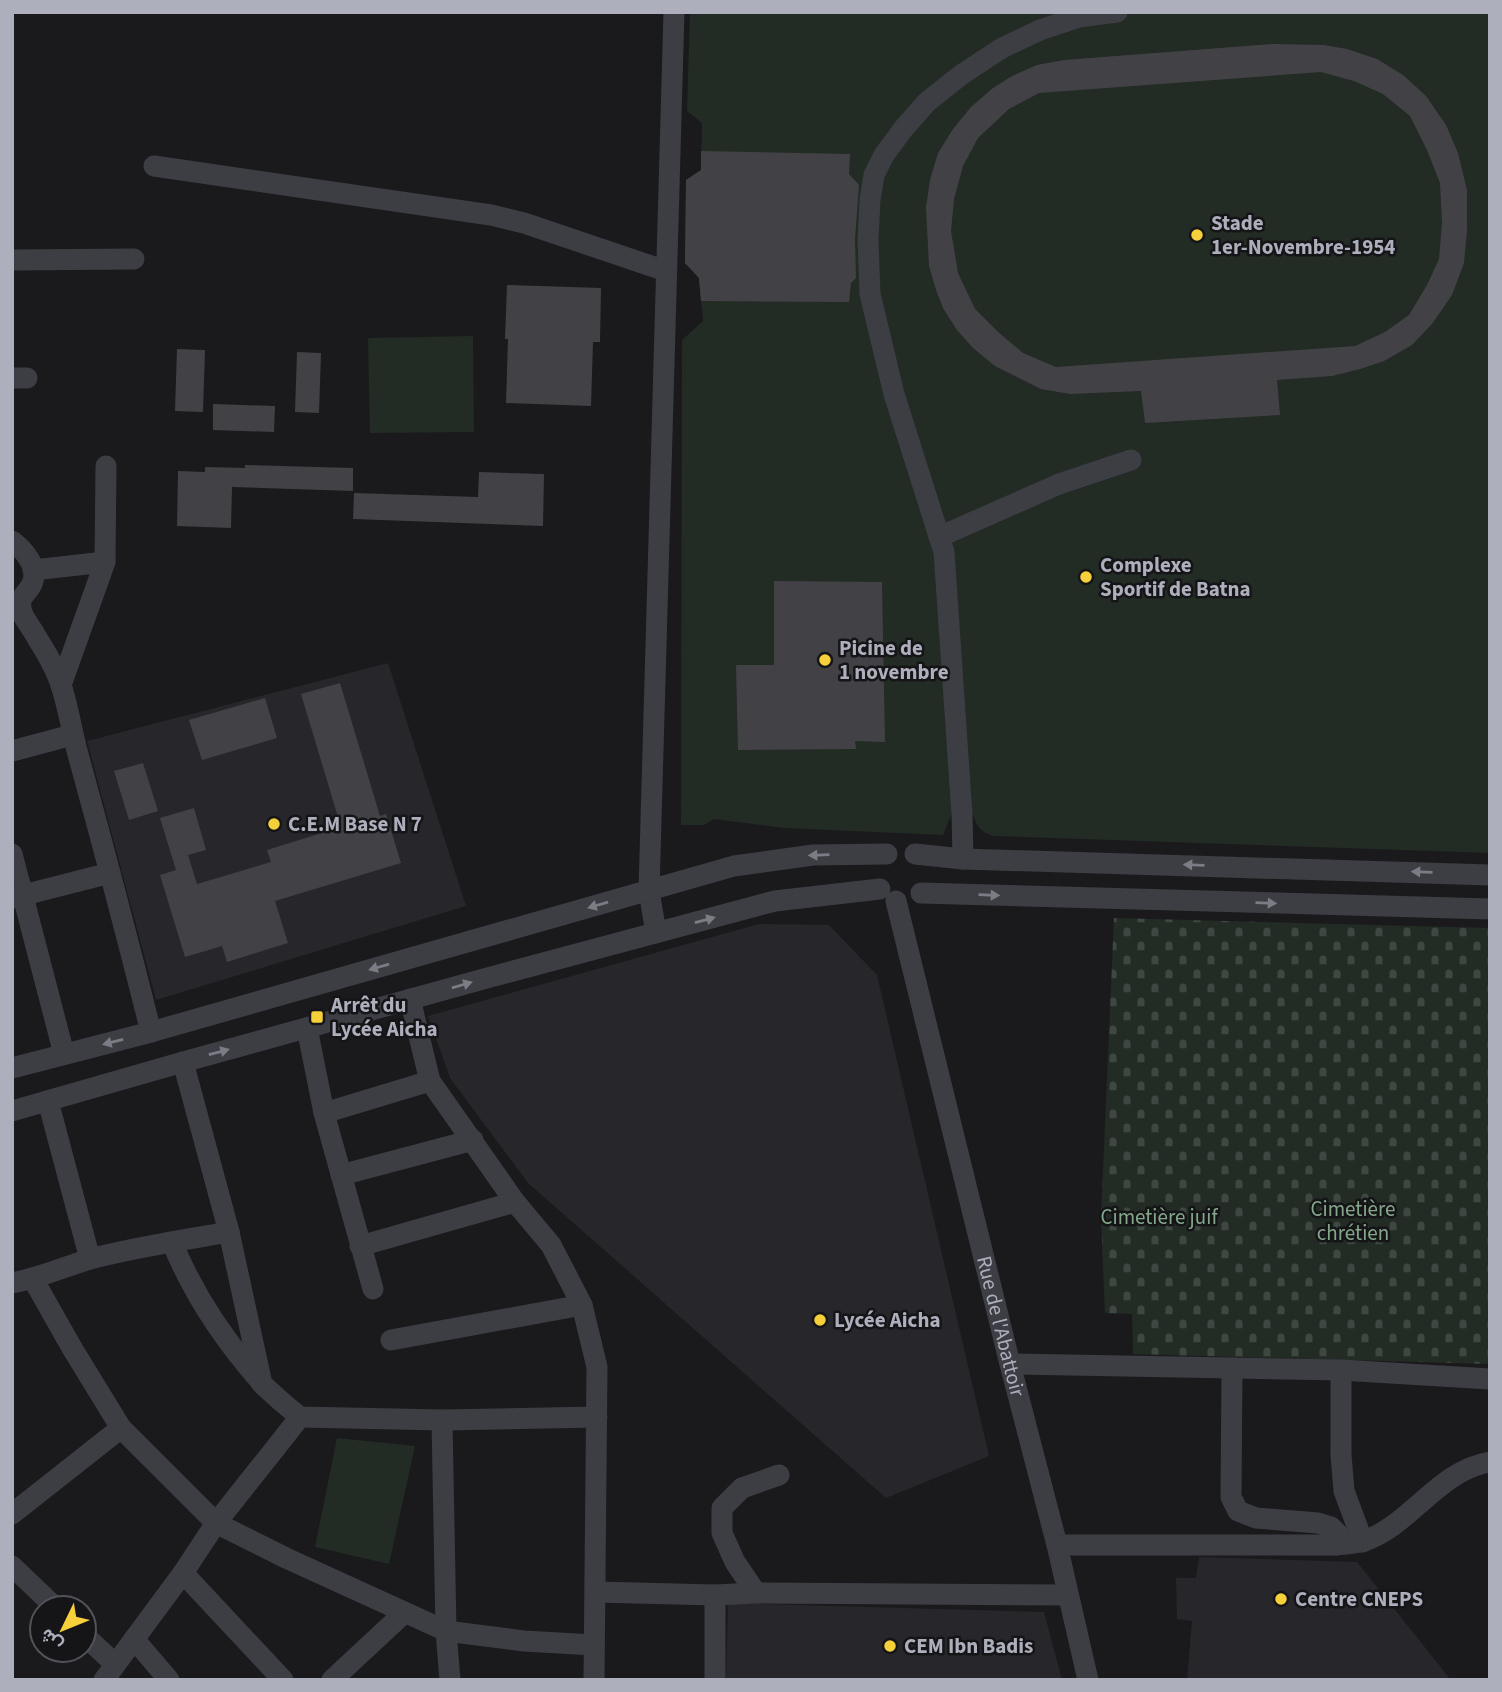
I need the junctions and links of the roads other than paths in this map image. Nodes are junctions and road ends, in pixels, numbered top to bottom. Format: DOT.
graph roads {
  1 [pos="674,12"];
  2 [pos="1117,12"];
  3 [pos="153,166"];
  4 [pos="134,259"];
  5 [pos="12,260"];
  6 [pos="666,271"];
  7 [pos="1132,460"];
  8 [pos="106,466"];
  9 [pos="939,537"];
  10 [pos="12,541"];
  11 [pos="105,562"];
  12 [pos="33,570"];
  13 [pos="61,685"];
  14 [pos="72,735"];
  15 [pos="12,751"];
  16 [pos="12,854"];
  17 [pos="887,854"];
  18 [pos="915,854"];
  19 [pos="962,859"];
  20 [pos="110,873"];
  21 [pos="1490,875"];
  22 [pos="649,891"];
  23 [pos="921,893"];
  24 [pos="888,895"];
  25 [pos="18,897"];
  26 [pos="1490,909"];
  27 [pos="656,933"];
  28 [pos="410,999"];
  29 [pos="307,1028"];
  30 [pos="151,1032"];
  31 [pos="64,1054"];
  32 [pos="183,1062"];
  33 [pos="12,1068"];
  34 [pos="430,1081"];
  35 [pos="48,1101"];
  36 [pos="12,1111"];
  37 [pos="324,1113"];
  38 [pos="473,1140"];
  39 [pos="341,1175"];
  40 [pos="515,1202"];
  41 [pos="229,1232"];
  42 [pos="172,1242"];
  43 [pos="360,1246"];
  44 [pos="90,1259"];
  45 [pos="23,1281"];
  46 [pos="373,1289"];
  47 [pos="582,1305"];
  48 [pos="391,1340"];
  49 [pos="1010,1364"];
  50 [pos="1232,1367"];
  51 [pos="1341,1370"];
  52 [pos="1490,1379"];
  53 [pos="262,1384"];
  54 [pos="300,1417"];
  55 [pos="597,1417"];
  56 [pos="442,1420"];
  57 [pos="121,1428"];
  58 [pos="1490,1462"];
  59 [pos="779,1475"];
  60 [pos="12,1514"];
  61 [pos="216,1523"];
  62 [pos="1363,1542"];
  63 [pos="1058,1545"];
  64 [pos="1336,1545"];
  65 [pos="12,1566"];
  66 [pos="183,1573"];
  67 [pos="596,1592"];
  68 [pos="756,1593"];
  69 [pos="41,1594"];
  70 [pos="715,1595"];
  71 [pos="1068,1595"];
  72 [pos="404,1613"];
  73 [pos="446,1631"];
  74 [pos="134,1639"];
  75 [pos="594,1645"];
  76 [pos="98,1656"];
  77 [pos="109,1672"];
  78 [pos="447,1677"];
  79 [pos="169,1680"];
  80 [pos="283,1680"];
  81 [pos="332,1680"];
  82 [pos="594,1680"];
  83 [pos="715,1680"];
  84 [pos="1088,1680"];
  1 -- 6 [label="street"];
  2 -- 9 [label="street"];
  3 -- 6 [label="street"];
  4 -- 5 [label="street"];
  6 -- 22 [label="street"];
  7 -- 9 [label="street"];
  8 -- 11 [label="street"];
  9 -- 19 [label="street"];
  10 -- 12 [label="street"];
  11 -- 12 [label="street"];
  11 -- 13 [label="street"];
  12 -- 13 [label="street"];
  13 -- 14 [label="street"];
  14 -- 15 [label="street"];
  14 -- 20 [label="street"];
  16 -- 25 [label="street"];
  17 -- 18 [label="street"];
  17 -- 22 [label="street, one-way"];
  17 -- 24 [label="street"];
  18 -- 19 [label="street"];
  18 -- 23 [label="street"];
  21 -- 19 [label="street, one-way"];
  20 -- 25 [label="street"];
  20 -- 30 [label="street"];
  22 -- 27 [label="street"];
  22 -- 30 [label="street, one-way"];
  23 -- 24 [label="street"];
  23 -- 26 [label="street, one-way"];
  27 -- 24 [label="street, one-way"];
  24 -- 49 [label="street, Rue de l'Abattoir"];
  25 -- 31 [label="street"];
  28 -- 27 [label="street, one-way"];
  28 -- 29 [label="street"];
  28 -- 34 [label="street"];
  32 -- 29 [label="street, one-way"];
  29 -- 37 [label="street"];
  30 -- 31 [label="street, one-way"];
  31 -- 33 [label="street"];
  32 -- 35 [label="street"];
  32 -- 41 [label="street"];
  34 -- 37 [label="street"];
  34 -- 38 [label="street"];
  35 -- 36 [label="street"];
  35 -- 44 [label="street"];
  37 -- 39 [label="street"];
  38 -- 39 [label="street"];
  38 -- 40 [label="street"];
  39 -- 43 [label="street"];
  40 -- 43 [label="street"];
  40 -- 47 [label="street"];
  41 -- 42 [label="street"];
  41 -- 53 [label="street"];
  42 -- 44 [label="street"];
  42 -- 53 [label="street"];
  43 -- 46 [label="street"];
  44 -- 45 [label="street"];
  45 -- 57 [label="street"];
  47 -- 48 [label="street"];
  47 -- 55 [label="street"];
  49 -- 50 [label="street"];
  49 -- 63 [label="street, Rue de l'Abattoir"];
  50 -- 51 [label="street"];
  50 -- 64 [label="street"];
  51 -- 52 [label="street"];
  51 -- 62 [label="street"];
  53 -- 54 [label="street"];
  54 -- 56 [label="street"];
  54 -- 61 [label="street"];
  55 -- 56 [label="street"];
  55 -- 67 [label="street"];
  56 -- 73 [label="street"];
  57 -- 60 [label="street"];
  57 -- 61 [label="street"];
  58 -- 62 [label="street"];
  59 -- 68 [label="street"];
  61 -- 66 [label="street"];
  61 -- 72 [label="street"];
  62 -- 64 [label="street"];
  63 -- 64 [label="street"];
  63 -- 71 [label="street, Rue de l'Abattoir"];
  65 -- 69 [label="street"];
  66 -- 74 [label="street"];
  66 -- 80 [label="street"];
  67 -- 70 [label="street"];
  67 -- 75 [label="street"];
  68 -- 70 [label="street"];
  68 -- 71 [label="street"];
  70 -- 83 [label="street"];
  71 -- 84 [label="street, Rue de l'Abattoir"];
  72 -- 73 [label="street"];
  72 -- 81 [label="street"];
  73 -- 75 [label="street"];
  73 -- 78 [label="street"];
  74 -- 77 [label="street"];
  74 -- 79 [label="street"];
  75 -- 82 [label="street"];
  76 -- 77 [label="street"];
}
